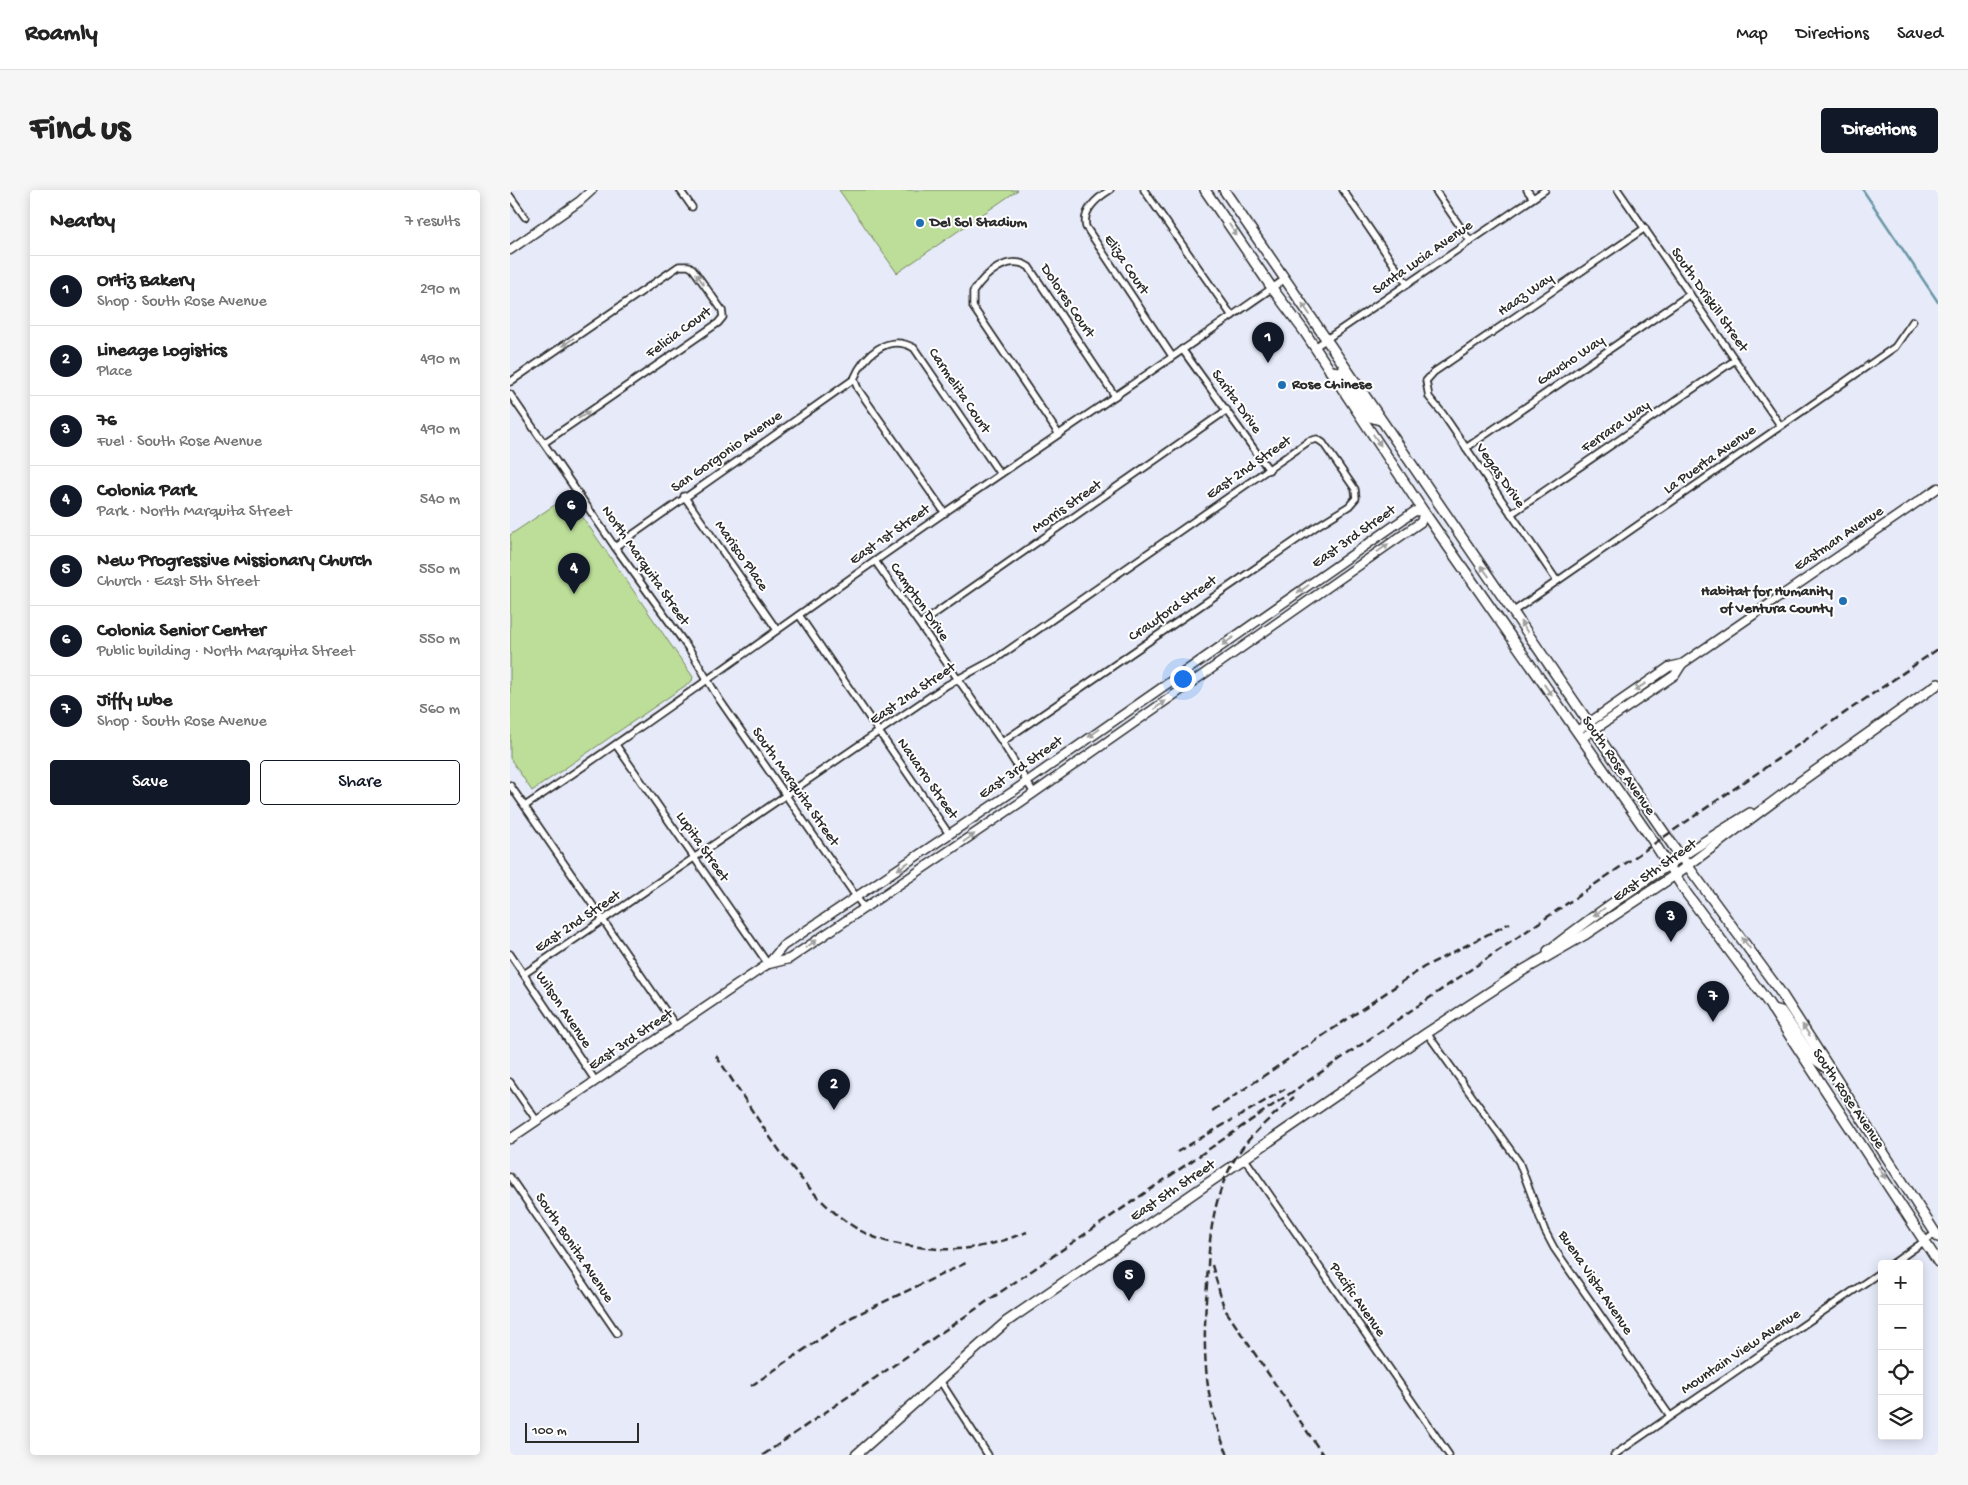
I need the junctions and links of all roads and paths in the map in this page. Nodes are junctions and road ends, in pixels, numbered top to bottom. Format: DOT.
graph roads {
  1 [pos="592,190"];
  2 [pos="680,190"];
  3 [pos="1110,190"];
  4 [pos="1144,190"];
  5 [pos="1205,190"];
  6 [pos="1224,190"];
  7 [pos="1343,190"];
  8 [pos="1435,190"];
  9 [pos="1527,190"];
  10 [pos="1545,190"];
  11 [pos="1618,190"];
  12 [pos="510,196"];
  13 [pos="1533,198"];
  14 [pos="692,207"];
  15 [pos="525,218"];
  16 [pos="1645,228"];
  17 [pos="1470,241"];
  18 [pos="510,250"];
  19 [pos="1285,279"];
  20 [pos="1408,284"];
  21 [pos="1272,288"];
  22 [pos="1690,294"];
  23 [pos="1232,316"];
  24 [pos="1913,321"];
  25 [pos="1326,340"];
  26 [pos="1315,347"];
  27 [pos="1182,349"];
  28 [pos="1172,356"];
  29 [pos="1735,360"];
  30 [pos="1330,371"];
  31 [pos="854,379"];
  32 [pos="510,382"];
  33 [pos="1426,386"];
  34 [pos="510,394"];
  35 [pos="1115,396"];
  36 [pos="1227,410"];
  37 [pos="1380,420"];
  38 [pos="1780,425"];
  39 [pos="1058,433"];
  40 [pos="544,442"];
  41 [pos="1466,448"];
  42 [pos="1269,470"];
  43 [pos="1000,474"];
  44 [pos="1938,488"];
  45 [pos="1356,495"];
  46 [pos="684,496"];
  47 [pos="1437,503"];
  48 [pos="1424,512"];
  49 [pos="945,513"];
  50 [pos="1511,514"];
  51 [pos="615,547"];
  52 [pos="875,561"];
  53 [pos="1557,581"];
  54 [pos="1514,611"];
  55 [pos="799,615"];
  56 [pos="920,624"];
  57 [pos="777,630"];
  58 [pos="708,679"];
  59 [pos="958,679"];
  60 [pos="1938,684"];
  61 [pos="1592,726"];
  62 [pos="879,732"];
  63 [pos="1579,734"];
  64 [pos="1002,742"];
  65 [pos="616,745"];
  66 [pos="1026,781"];
  67 [pos="1797,784"];
  68 [pos="510,785"];
  69 [pos="1034,793"];
  70 [pos="786,795"];
  71 [pos="525,806"];
  72 [pos="949,834"];
  73 [pos="921,854"];
  74 [pos="1681,856"];
  75 [pos="694,858"];
  76 [pos="929,865"];
  77 [pos="1668,865"];
  78 [pos="1688,866"];
  79 [pos="1674,875"];
  80 [pos="856,897"];
  81 [pos="864,908"];
  82 [pos="603,920"];
  83 [pos="510,954"];
  84 [pos="768,964"];
  85 [pos="1522,971"];
  86 [pos="524,974"];
  87 [pos="1772,1008"];
  88 [pos="676,1026"];
  89 [pos="1428,1033"];
  90 [pos="1835,1075"];
  91 [pos="595,1080"];
  92 [pos="510,1082"];
  93 [pos="537,1121"];
  94 [pos="510,1139"];
  95 [pos="1245,1159"];
  96 [pos="510,1177"];
  97 [pos="1937,1235"];
  98 [pos="1925,1240"];
  99 [pos="1898,1260"];
  100 [pos="1938,1262"];
  101 [pos="1878,1274"];
  102 [pos="617,1333"];
  103 [pos="939,1379"];
  104 [pos="1670,1416"];
  105 [pos="856,1455"];
  106 [pos="988,1455"];
  107 [pos="1449,1455"];
  108 [pos="1614,1455"];
  1 -- 18 [label="street"];
  2 -- 14 [label="street"];
  3 -- 28 [label="street, Eliza Court"];
  4 -- 23 [label="street"];
  5 -- 21 [label="main road, South Rose Avenue, one-way"];
  6 -- 19 [label="main road, South Rose Avenue"];
  7 -- 20 [label="street"];
  8 -- 17 [label="street"];
  9 -- 13 [label="street"];
  10 -- 13 [label="street, Santa Lucia Avenue"];
  11 -- 16 [label="street, South Driskill Street"];
  12 -- 15 [label="street"];
  13 -- 17 [label="street, Santa Lucia Avenue"];
  16 -- 22 [label="street, South Driskill Street"];
  16 -- 33 [label="street, Haaz Way"];
  17 -- 20 [label="street, Santa Lucia Avenue"];
  19 -- 21 [label="street, East 1st Street"];
  25 -- 19 [label="main road, South Rose Avenue, one-way"];
  20 -- 25 [label="street, Santa Lucia Avenue"];
  21 -- 23 [label="street, East 1st Street"];
  21 -- 26 [label="main road, South Rose Avenue"];
  22 -- 29 [label="street, South Driskill Street"];
  22 -- 41 [label="street, Gaucho Way"];
  23 -- 27 [label="street, East 1st Street"];
  24 -- 38 [label="street, La Puerta Avenue"];
  25 -- 26 [label="street, Santa Lucia Avenue"];
  25 -- 37 [label="main road, South Rose Avenue"];
  26 -- 30 [label="main road, South Rose Avenue"];
  27 -- 28 [label="street, East 1st Street"];
  27 -- 36 [label="street, Sarita Drive"];
  28 -- 35 [label="street, East 1st Street"];
  29 -- 38 [label="street, South Driskill Street"];
  29 -- 50 [label="street, Ferrara Way"];
  30 -- 37 [label="main road"];
  30 -- 48 [label="main road, South Rose Avenue, one-way"];
  31 -- 43 [label="street, Carmelita Court"];
  31 -- 46 [label="street, San Gorgonio Avenue"];
  31 -- 49 [label="street"];
  40 -- 32 [label="street, Felicia Court, one-way"];
  33 -- 41 [label="street, Vegas Drive"];
  34 -- 40 [label="street, North Marquita Street"];
  35 -- 39 [label="street, East 1st Street"];
  35 -- 39 [label="street, Dolores Court"];
  36 -- 42 [label="street, Sarita Drive"];
  36 -- 56 [label="street, Morris Street"];
  37 -- 47 [label="main road, South Rose Avenue"];
  38 -- 53 [label="street, La Puerta Avenue"];
  39 -- 43 [label="street, East 1st Street"];
  40 -- 51 [label="street, North Marquita Street"];
  41 -- 50 [label="street, Vegas Drive"];
  42 -- 45 [label="street, East 2nd Street"];
  42 -- 59 [label="street, East 2nd Street"];
  43 -- 49 [label="street, East 1st Street"];
  44 -- 61 [label="street, Eastman Avenue"];
  45 -- 64 [label="street, Crawford Street"];
  46 -- 51 [label="street, San Gorgonio Avenue"];
  46 -- 57 [label="street, Marisco Place"];
  47 -- 48 [label="street"];
  54 -- 47 [label="main road, South Rose Avenue, one-way"];
  48 -- 63 [label="main road, South Rose Avenue, one-way"];
  48 -- 66 [label="street, East 3rd Street, one-way"];
  69 -- 48 [label="street, East 3rd Street, one-way"];
  49 -- 52 [label="street, East 1st Street"];
  50 -- 53 [label="street, Vegas Drive"];
  51 -- 58 [label="street, North Marquita Street"];
  52 -- 55 [label="street, East 1st Street"];
  52 -- 56 [label="street, Campton Drive"];
  53 -- 54 [label="street, La Puerta Avenue"];
  61 -- 54 [label="main road, South Rose Avenue, one-way"];
  55 -- 57 [label="street, East 1st Street"];
  55 -- 62 [label="street, Navarro Street"];
  56 -- 59 [label="street, Campton Drive"];
  57 -- 58 [label="street, East 1st Street"];
  58 -- 65 [label="street, East 1st Street"];
  58 -- 70 [label="street, South Marquita Street"];
  59 -- 62 [label="street, East 2nd Street"];
  59 -- 64 [label="street, Campton Drive"];
  60 -- 67 [label="main road, East 5th Street"];
  61 -- 63 [label="street, Eastman Avenue"];
  61 -- 74 [label="main road, South Rose Avenue"];
  62 -- 70 [label="street, East 2nd Street"];
  62 -- 72 [label="street, Navarro Street"];
  63 -- 77 [label="main road, South Rose Avenue"];
  64 -- 66 [label="street, Campton Drive"];
  65 -- 71 [label="street, East 1st Street"];
  65 -- 75 [label="street, Lupita Street"];
  66 -- 69 [label="street, Campton Drive"];
  66 -- 72 [label="street, East 3rd Street"];
  67 -- 74 [label="main road, East 5th Street"];
  67 -- 78 [label="main road, East 5th Street"];
  68 -- 71 [label="street"];
  76 -- 69 [label="street, East 3rd Street, one-way"];
  70 -- 75 [label="street, East 2nd Street"];
  70 -- 80 [label="street, South Marquita Street"];
  71 -- 82 [label="street"];
  72 -- 73 [label="street, East 3rd Street"];
  73 -- 76 [label="street"];
  73 -- 80 [label="street, East 3rd Street, one-way"];
  74 -- 77 [label="main road, East 5th Street"];
  74 -- 78 [label="main road, South Rose Avenue"];
  75 -- 82 [label="street, East 2nd Street"];
  75 -- 84 [label="street, Lupita Street"];
  76 -- 81 [label="street, East 3rd Street"];
  77 -- 79 [label="main road, South Rose Avenue"];
  77 -- 85 [label="main road, East 5th Street, one-way"];
  78 -- 79 [label="main road, East 5th Street"];
  90 -- 78 [label="main road, South Rose Avenue, one-way"];
  79 -- 85 [label="main road, East 5th Street"];
  79 -- 87 [label="main road, South Rose Avenue"];
  80 -- 81 [label="street, South Marquita Street"];
  80 -- 84 [label="street, East 3rd Street"];
  84 -- 81 [label="street, East 3rd Street, one-way"];
  82 -- 86 [label="street, East 2nd Street"];
  82 -- 88 [label="street"];
  83 -- 86 [label="street, Wilson Avenue"];
  84 -- 88 [label="street, East 3rd Street"];
  85 -- 89 [label="main road, East 5th Street"];
  86 -- 91 [label="street, Wilson Avenue"];
  87 -- 90 [label="main road"];
  87 -- 98 [label="main road, South Rose Avenue, one-way"];
  88 -- 91 [label="street, East 3rd Street"];
  89 -- 95 [label="main road, East 5th Street"];
  89 -- 104 [label="street, Buena Vista Avenue"];
  90 -- 97 [label="main road, South Rose Avenue"];
  91 -- 93 [label="street, East 3rd Street"];
  92 -- 93 [label="street"];
  93 -- 94 [label="street, East 3rd Street"];
  95 -- 103 [label="main road, East 5th Street"];
  95 -- 107 [label="street, Pacific Avenue"];
  96 -- 102 [label="street, South Bonita Avenue"];
  97 -- 98 [label="street"];
  98 -- 99 [label="street"];
  98 -- 100 [label="main road, South Rose Avenue"];
  101 -- 104 [label="street, Mountain View Avenue"];
  103 -- 105 [label="main road, East 5th Street"];
  103 -- 106 [label="street"];
  104 -- 108 [label="street, Mountain View Avenue"];
}
